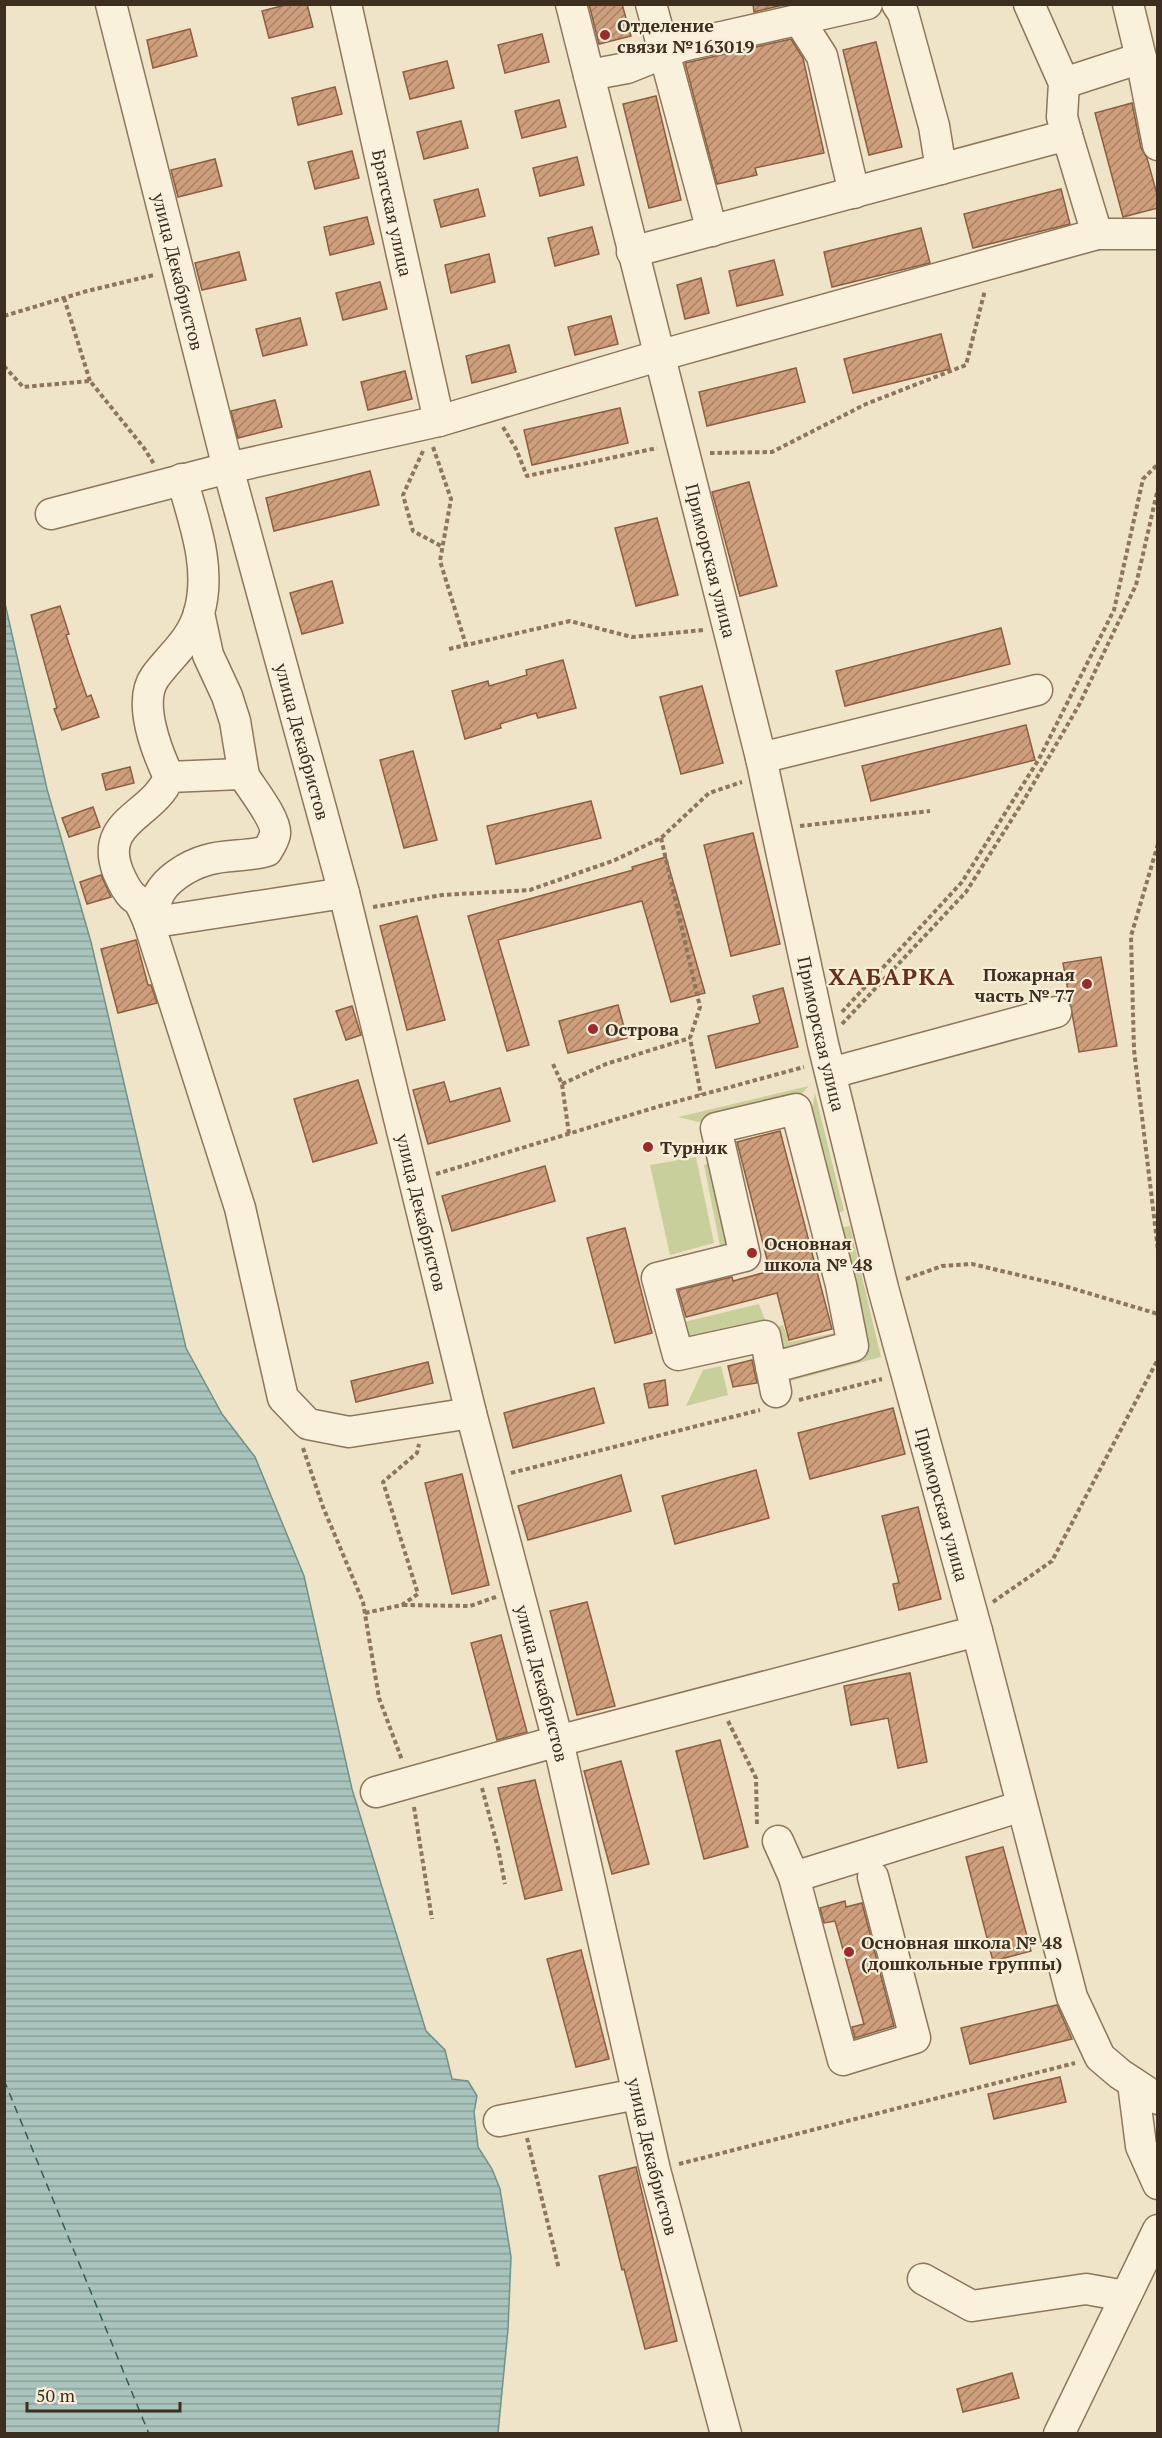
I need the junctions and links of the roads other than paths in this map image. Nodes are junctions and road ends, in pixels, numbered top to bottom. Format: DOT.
graph roads {
  1 [pos="345,4"];
  2 [pos="571,4"];
  3 [pos="867,4"];
  4 [pos="897,4"];
  5 [pos="1029,4"];
  6 [pos="1128,4"];
  7 [pos="653,5"];
  8 [pos="116,6"];
  9 [pos="799,20"];
  10 [pos="665,52"];
  11 [pos="1141,58"];
  12 [pos="589,75"];
  13 [pos="1064,83"];
  14 [pos="1067,135"];
  15 [pos="1158,145"];
  16 [pos="942,169"];
  17 [pos="854,193"];
  18 [pos="712,231"];
  19 [pos="1097,234"];
  20 [pos="1158,234"];
  21 [pos="632,252"];
  22 [pos="658,356"];
  23 [pos="431,427"];
  24 [pos="228,468"];
  25 [pos="174,481"];
  26 [pos="51,514"];
  27 [pos="199,613"];
  28 [pos="1037,690"];
  29 [pos="763,766"];
  30 [pos="244,776"];
  31 [pos="169,777"];
  32 [pos="346,902"];
  33 [pos="154,922"];
  34 [pos="1056,1012"];
  35 [pos="826,1053"];
  36 [pos="777,1392"];
  37 [pos="471,1413"];
  38 [pos="975,1624"];
  39 [pos="558,1741"];
  40 [pos="376,1792"];
  41 [pos="1022,1806"];
  42 [pos="768,1833"];
  43 [pos="794,1877"];
  44 [pos="873,1877"];
  45 [pos="1145,2091"];
  46 [pos="638,2094"];
  47 [pos="510,2119"];
  48 [pos="1158,2184"];
  49 [pos="1158,2230"];
  50 [pos="923,2279"];
  51 [pos="1125,2296"];
  52 [pos="724,2428"];
  53 [pos="1059,2433"];
  1 -- 23 [label="street, Братская улица"];
  2 -- 12 [label="street, Приморская улица"];
  3 -- 9 [label="street"];
  4 -- 16 [label="street"];
  5 -- 13 [label="street"];
  6 -- 11 [label="street"];
  7 -- 10 [label="street"];
  8 -- 24 [label="street, улица Декабристов"];
  9 -- 10 [label="street"];
  9 -- 17 [label="street"];
  10 -- 12 [label="street"];
  10 -- 18 [label="street"];
  11 -- 13 [label="street"];
  11 -- 15 [label="street"];
  12 -- 21 [label="street, Приморская улица"];
  13 -- 14 [label="street"];
  14 -- 16 [label="street"];
  14 -- 19 [label="street"];
  16 -- 17 [label="street"];
  17 -- 18 [label="street"];
  18 -- 21 [label="street"];
  19 -- 20 [label="street"];
  19 -- 22 [label="street"];
  21 -- 22 [label="street, Приморская улица"];
  22 -- 23 [label="street"];
  22 -- 29 [label="street, Приморская улица"];
  23 -- 24 [label="street"];
  24 -- 25 [label="street"];
  24 -- 32 [label="street, улица Декабристов"];
  25 -- 26 [label="street"];
  25 -- 27 [label="street"];
  27 -- 30 [label="street"];
  27 -- 31 [label="street"];
  28 -- 29 [label="street"];
  29 -- 35 [label="street, Приморская улица"];
  30 -- 31 [label="street"];
  30 -- 33 [label="street"];
  31 -- 33 [label="street"];
  32 -- 33 [label="street"];
  32 -- 37 [label="street, улица Декабристов"];
  33 -- 37 [label="street"];
  34 -- 35 [label="street"];
  35 -- 38 [label="street, Приморская улица"];
  36 -- 36 [label="street"];
  37 -- 39 [label="street, улица Декабристов"];
  38 -- 39 [label="street"];
  38 -- 41 [label="street, Приморская улица"];
  39 -- 40 [label="street"];
  39 -- 46 [label="street, улица Декабристов"];
  41 -- 43 [label="street"];
  41 -- 45 [label="street, Приморская улица"];
  42 -- 43 [label="street"];
  43 -- 44 [label="street"];
  45 -- 48 [label="street"];
  46 -- 47 [label="street"];
  46 -- 52 [label="street, улица Декабристов"];
  49 -- 51 [label="street"];
  50 -- 51 [label="street"];
  51 -- 53 [label="street"];
}
